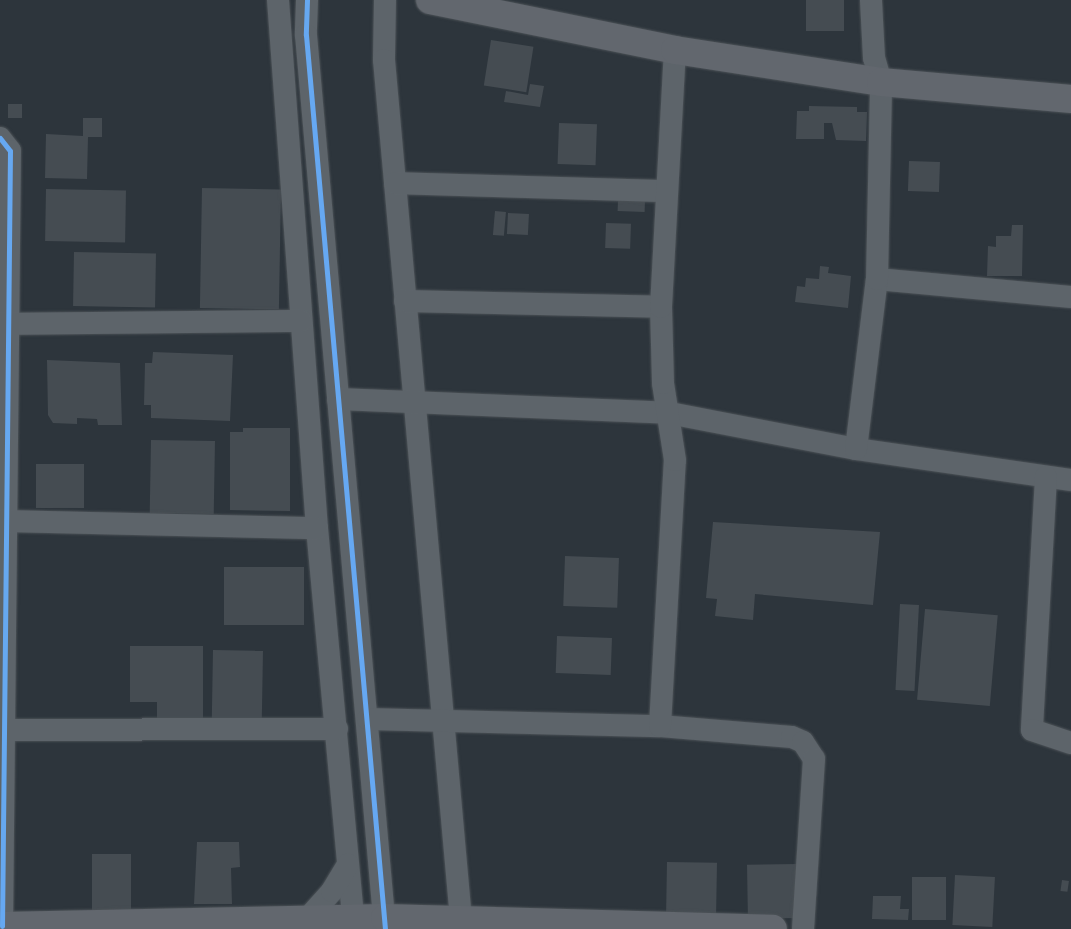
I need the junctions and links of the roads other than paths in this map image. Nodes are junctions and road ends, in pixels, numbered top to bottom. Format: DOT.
graph roads {
  1 [pos="278,0"];
  2 [pos="307,0"];
  3 [pos="384,0"];
  4 [pos="430,0"];
  5 [pos="871,0"];
  6 [pos="675,50"];
  7 [pos="881,82"];
  8 [pos="1071,99"];
  9 [pos="0,138"];
  10 [pos="395,183"];
  11 [pos="667,191"];
  12 [pos="878,279"];
  13 [pos="1071,297"];
  14 [pos="405,301"];
  15 [pos="661,307"];
  16 [pos="301,321"];
  17 [pos="4,324"];
  18 [pos="338,399"];
  19 [pos="414,402"];
  20 [pos="669,413"];
  21 [pos="856,449"];
  22 [pos="1046,477"];
  23 [pos="1071,480"];
  24 [pos="3,521"];
  25 [pos="317,528"];
  26 [pos="368,719"];
  27 [pos="442,719"];
  28 [pos="660,726"];
  29 [pos="337,729"];
  30 [pos="3,730"];
  31 [pos="1071,743"];
  32 [pos="348,864"];
  33 [pos="306,920"];
  34 [pos="461,920"];
  35 [pos="353,924"];
  36 [pos="385,924"];
  37 [pos="1,926"];
  38 [pos="773,929"];
  39 [pos="803,929"];
  1 -- 16 [label="street"];
  2 -- 18 [label="street"];
  3 -- 10 [label="street"];
  4 -- 6 [label="street"];
  5 -- 7 [label="street"];
  6 -- 7 [label="street"];
  6 -- 11 [label="street"];
  7 -- 8 [label="street"];
  7 -- 12 [label="street"];
  9 -- 17 [label="street"];
  10 -- 11 [label="street"];
  10 -- 14 [label="street"];
  11 -- 15 [label="street"];
  12 -- 13 [label="street"];
  12 -- 21 [label="street"];
  14 -- 15 [label="street"];
  14 -- 19 [label="street"];
  15 -- 20 [label="street"];
  16 -- 17 [label="street"];
  16 -- 25 [label="street"];
  17 -- 24 [label="street"];
  18 -- 19 [label="street"];
  18 -- 26 [label="street"];
  19 -- 20 [label="street"];
  19 -- 27 [label="street"];
  20 -- 21 [label="street"];
  20 -- 28 [label="street"];
  21 -- 22 [label="street"];
  22 -- 23 [label="street"];
  22 -- 31 [label="street"];
  24 -- 25 [label="street"];
  24 -- 30 [label="street"];
  25 -- 29 [label="street"];
  26 -- 27 [label="street"];
  26 -- 36 [label="street"];
  27 -- 28 [label="street"];
  27 -- 34 [label="street"];
  28 -- 39 [label="street"];
  29 -- 30 [label="street"];
  29 -- 32 [label="street"];
  30 -- 37 [label="street"];
  32 -- 33 [label="street"];
  32 -- 35 [label="street"];
  33 -- 35 [label="street"];
  33 -- 37 [label="street"];
  34 -- 36 [label="street"];
  34 -- 38 [label="street"];
  35 -- 36 [label="street"];
}
